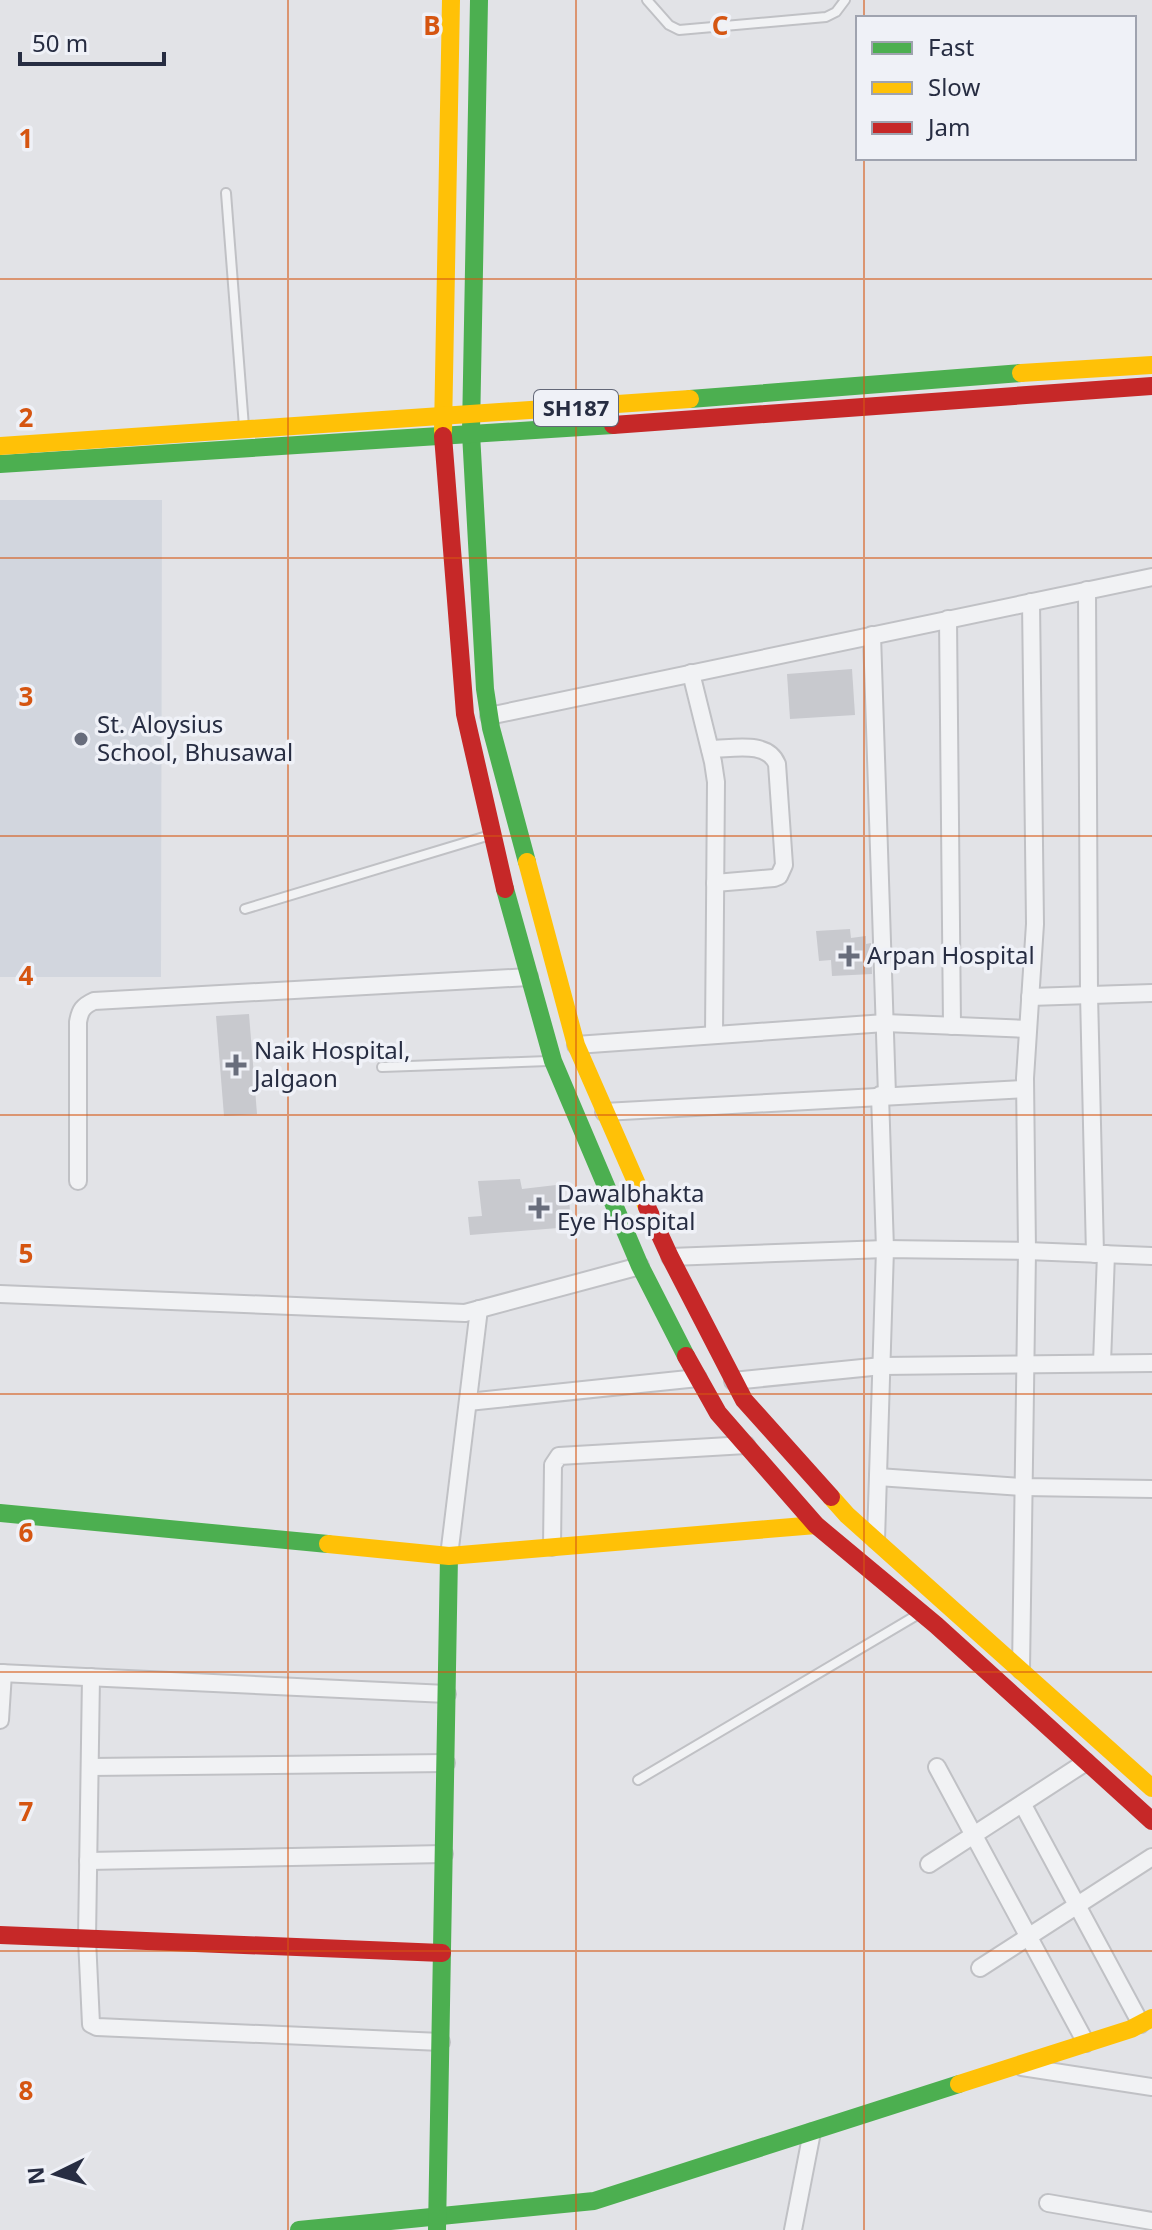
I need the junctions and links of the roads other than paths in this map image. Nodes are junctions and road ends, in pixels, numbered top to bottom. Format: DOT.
graph roads {
  1 [pos="451,0"];
  2 [pos="479,0"];
  3 [pos="647,0"];
  4 [pos="845,0"];
  5 [pos="477,129"];
  6 [pos="448,130"];
  7 [pos="226,193"];
  8 [pos="1152,365"];
  9 [pos="1106,366"];
  10 [pos="1009,374"];
  11 [pos="921,381"];
  12 [pos="1152,386"];
  13 [pos="1103,388"];
  14 [pos="1011,394"];
  15 [pos="787,401"];
  16 [pos="919,401"];
  17 [pos="471,414"];
  18 [pos="619,414"];
  19 [pos="442,416"];
  20 [pos="245,429"];
  21 [pos="471,433"];
  22 [pos="443,436"];
  23 [pos="0,446"];
  24 [pos="0,464"];
  25 [pos="1152,577"];
  26 [pos="1087,590"];
  27 [pos="1031,602"];
  28 [pos="948,619"];
  29 [pos="872,635"];
  30 [pos="691,673"];
  31 [pos="489,716"];
  32 [pos="710,749"];
  33 [pos="492,835"];
  34 [pos="715,883"];
  35 [pos="245,909"];
  36 [pos="529,977"];
  37 [pos="1152,993"];
  38 [pos="1089,994"];
  39 [pos="1030,997"];
  40 [pos="885,1023"];
  41 [pos="952,1026"];
  42 [pos="1028,1029"];
  43 [pos="714,1035"];
  44 [pos="576,1045"];
  45 [pos="553,1061"];
  46 [pos="382,1067"];
  47 [pos="1025,1089"];
  48 [pos="883,1095"];
  49 [pos="604,1112"];
  50 [pos="78,1181"];
  51 [pos="885,1249"];
  52 [pos="1027,1251"];
  53 [pos="1100,1254"];
  54 [pos="1152,1256"];
  55 [pos="670,1257"];
  56 [pos="640,1266"];
  57 [pos="0,1294"];
  58 [pos="479,1309"];
  59 [pos="1025,1363"];
  60 [pos="1102,1363"];
  61 [pos="1152,1363"];
  62 [pos="882,1366"];
  63 [pos="698,1378"];
  64 [pos="733,1381"];
  65 [pos="468,1402"];
  66 [pos="746,1445"];
  67 [pos="878,1477"];
  68 [pos="1023,1487"];
  69 [pos="1152,1489"];
  70 [pos="0,1513"];
  71 [pos="816,1525"];
  72 [pos="876,1540"];
  73 [pos="552,1547"];
  74 [pos="449,1556"];
  75 [pos="921,1613"];
  76 [pos="1021,1670"];
  77 [pos="1,1673"];
  78 [pos="91,1677"];
  79 [pos="447,1694"];
  80 [pos="0,1720"];
  81 [pos="1086,1762"];
  82 [pos="446,1763"];
  83 [pos="90,1767"];
  84 [pos="937,1767"];
  85 [pos="638,1780"];
  86 [pos="1152,1788"];
  87 [pos="1023,1805"];
  88 [pos="1152,1821"];
  89 [pos="975,1837"];
  90 [pos="444,1854"];
  91 [pos="1152,1857"];
  92 [pos="88,1861"];
  93 [pos="929,1864"];
  94 [pos="1077,1906"];
  95 [pos="0,1935"];
  96 [pos="1029,1936"];
  97 [pos="87,1939"];
  98 [pos="442,1953"];
  99 [pos="980,1968"];
  100 [pos="1147,2021"];
  101 [pos="441,2042"];
  102 [pos="1086,2043"];
  103 [pos="1016,2066"];
  104 [pos="1152,2087"];
  105 [pos="812,2132"];
  106 [pos="1048,2203"];
  107 [pos="1152,2221"];
  108 [pos="437,2223"];
  109 [pos="359,2227"];
  110 [pos="299,2230"];
  111 [pos="793,2230"];
  1 -- 6 [label="main road"];
  2 -- 5 [label="main road"];
  3 -- 4 [label="lane"];
  5 -- 6 [label="main road"];
  5 -- 17 [label="main road"];
  6 -- 19 [label="main road"];
  7 -- 20 [label="lane"];
  8 -- 9 [label="main road, SH187"];
  9 -- 10 [label="main road, SH187"];
  9 -- 13 [label="main road"];
  10 -- 11 [label="main road, SH187"];
  10 -- 14 [label="main road"];
  11 -- 15 [label="main road, SH187"];
  11 -- 16 [label="main road"];
  12 -- 13 [label="main road, SH187"];
  13 -- 14 [label="main road, SH187"];
  14 -- 16 [label="main road, SH187"];
  15 -- 16 [label="main road, SH187"];
  15 -- 18 [label="main road, SH187"];
  17 -- 18 [label="main road, SH187"];
  17 -- 19 [label="main road, SH187"];
  17 -- 21 [label="main road"];
  18 -- 21 [label="main road, SH187"];
  19 -- 20 [label="main road, SH187"];
  19 -- 22 [label="main road"];
  20 -- 23 [label="main road, SH187"];
  21 -- 22 [label="main road, SH187"];
  21 -- 31 [label="main road"];
  22 -- 24 [label="main road, SH187"];
  22 -- 33 [label="main road"];
  25 -- 26 [label="street"];
  26 -- 27 [label="street"];
  26 -- 38 [label="street"];
  27 -- 28 [label="street"];
  27 -- 39 [label="street"];
  28 -- 29 [label="street"];
  28 -- 41 [label="street"];
  29 -- 30 [label="street"];
  29 -- 40 [label="street"];
  30 -- 31 [label="street"];
  30 -- 32 [label="street"];
  31 -- 44 [label="main road"];
  32 -- 34 [label="street"];
  32 -- 34 [label="street"];
  33 -- 35 [label="lane"];
  33 -- 36 [label="main road"];
  34 -- 43 [label="street"];
  36 -- 45 [label="main road"];
  36 -- 50 [label="street"];
  37 -- 38 [label="street"];
  38 -- 39 [label="street"];
  38 -- 53 [label="street"];
  39 -- 42 [label="street"];
  40 -- 41 [label="street"];
  40 -- 43 [label="street"];
  40 -- 48 [label="street"];
  41 -- 42 [label="street"];
  42 -- 47 [label="street"];
  43 -- 44 [label="street"];
  44 -- 49 [label="main road"];
  45 -- 46 [label="lane"];
  45 -- 56 [label="main road"];
  47 -- 48 [label="street"];
  47 -- 52 [label="street"];
  48 -- 49 [label="street"];
  48 -- 51 [label="street"];
  49 -- 55 [label="main road"];
  51 -- 52 [label="street"];
  51 -- 55 [label="street"];
  51 -- 62 [label="street"];
  52 -- 53 [label="street"];
  52 -- 59 [label="street"];
  53 -- 54 [label="street"];
  53 -- 60 [label="street"];
  55 -- 64 [label="main road"];
  56 -- 58 [label="street"];
  56 -- 63 [label="main road"];
  57 -- 58 [label="street"];
  58 -- 65 [label="street"];
  59 -- 60 [label="street"];
  59 -- 62 [label="street"];
  59 -- 68 [label="street"];
  60 -- 61 [label="street"];
  62 -- 64 [label="street"];
  62 -- 67 [label="street"];
  63 -- 65 [label="street"];
  63 -- 66 [label="main road"];
  64 -- 72 [label="main road"];
  65 -- 74 [label="street"];
  66 -- 71 [label="main road"];
  66 -- 73 [label="street"];
  67 -- 68 [label="street"];
  67 -- 72 [label="street"];
  68 -- 69 [label="street"];
  68 -- 76 [label="street"];
  70 -- 74 [label="main road"];
  71 -- 73 [label="main road"];
  71 -- 75 [label="main road"];
  72 -- 76 [label="main road"];
  73 -- 74 [label="main road"];
  74 -- 79 [label="main road"];
  75 -- 81 [label="main road"];
  75 -- 85 [label="lane"];
  76 -- 86 [label="main road"];
  77 -- 78 [label="street"];
  77 -- 80 [label="street"];
  78 -- 79 [label="street"];
  78 -- 83 [label="street"];
  79 -- 82 [label="main road"];
  81 -- 87 [label="street"];
  81 -- 88 [label="main road"];
  82 -- 83 [label="street"];
  82 -- 90 [label="main road"];
  83 -- 92 [label="street"];
  84 -- 89 [label="street"];
  87 -- 89 [label="street"];
  87 -- 94 [label="street"];
  89 -- 93 [label="street"];
  89 -- 96 [label="street"];
  90 -- 92 [label="street"];
  90 -- 98 [label="main road"];
  91 -- 94 [label="street"];
  92 -- 97 [label="street"];
  94 -- 96 [label="street"];
  94 -- 100 [label="street"];
  95 -- 97 [label="main road"];
  96 -- 99 [label="street"];
  96 -- 102 [label="street"];
  97 -- 98 [label="main road"];
  97 -- 101 [label="street"];
  98 -- 101 [label="main road"];
  100 -- 102 [label="main road"];
  101 -- 108 [label="main road"];
  102 -- 103 [label="main road"];
  103 -- 104 [label="street"];
  103 -- 105 [label="main road"];
  105 -- 108 [label="main road"];
  105 -- 111 [label="street"];
  106 -- 107 [label="street"];
  108 -- 109 [label="main road"];
  109 -- 110 [label="main road"];
}
